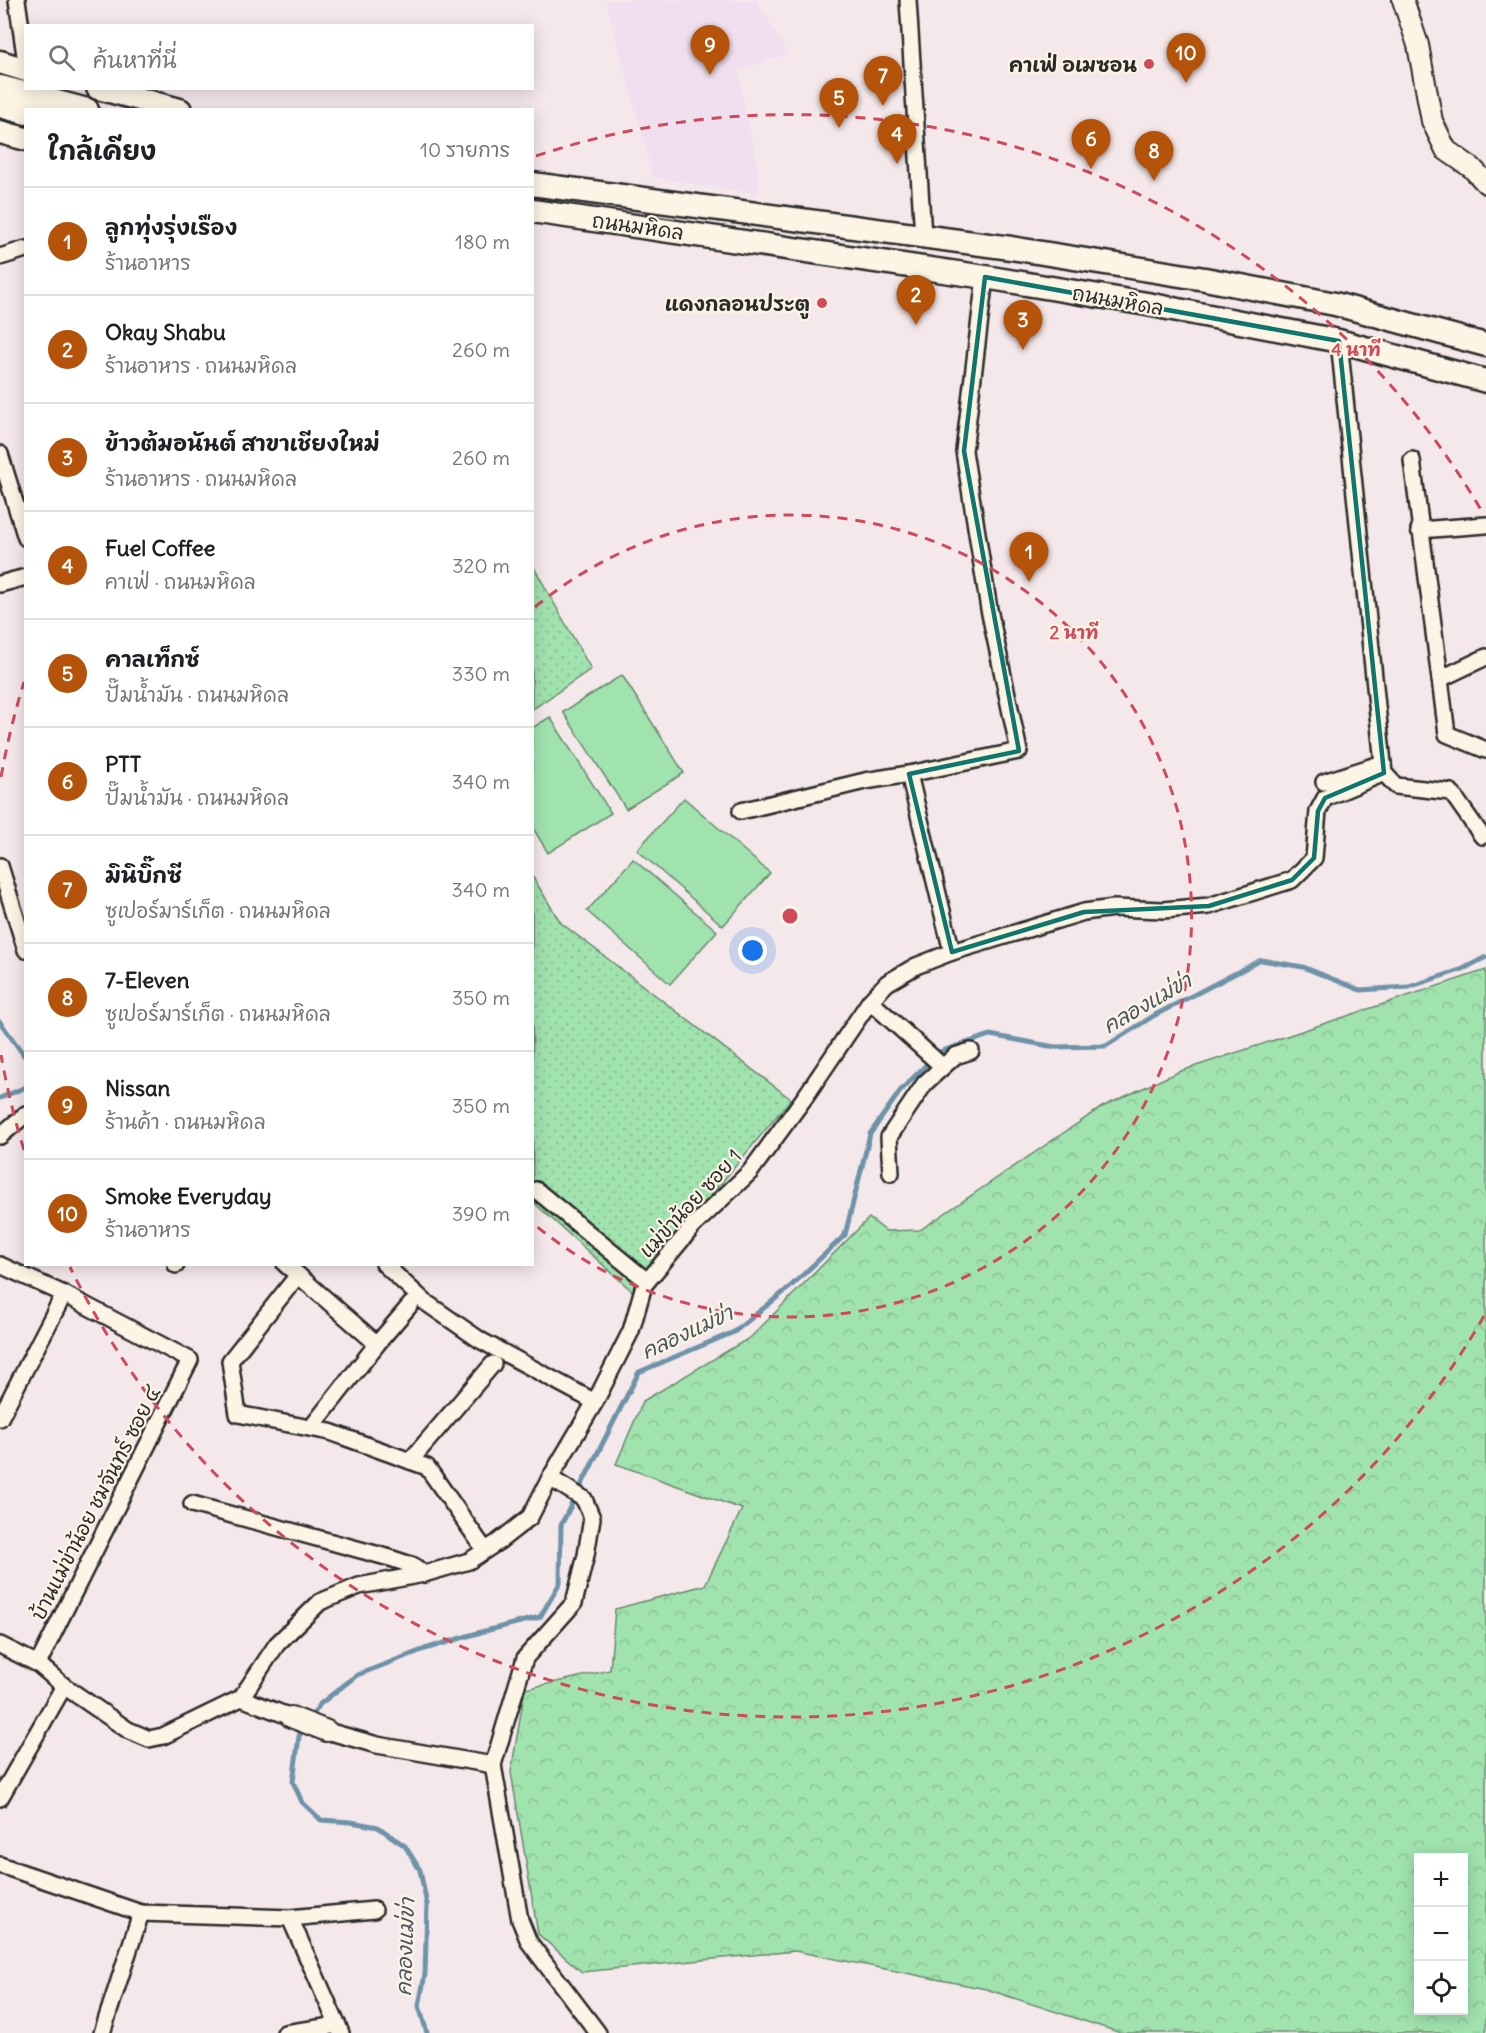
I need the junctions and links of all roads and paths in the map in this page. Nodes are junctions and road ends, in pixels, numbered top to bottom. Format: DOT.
graph roads {
  1 [pos="17,0"];
  2 [pos="908,0"];
  3 [pos="1403,0"];
  4 [pos="24,48"];
  5 [pos="0,62"];
  6 [pos="24,69"];
  7 [pos="0,87"];
  8 [pos="105,90"];
  9 [pos="0,106"];
  10 [pos="79,108"];
  11 [pos="173,108"];
  12 [pos="24,112"];
  13 [pos="0,132"];
  14 [pos="24,138"];
  15 [pos="1486,183"];
  16 [pos="534,184"];
  17 [pos="534,211"];
  18 [pos="923,236"];
  19 [pos="24,250"];
  20 [pos="0,257"];
  21 [pos="985,277"];
  22 [pos="1339,341"];
  23 [pos="1486,345"];
  24 [pos="1486,381"];
  25 [pos="0,454"];
  26 [pos="1412,460"];
  27 [pos="1486,525"];
  28 [pos="1419,530"];
  29 [pos="24,532"];
  30 [pos="24,578"];
  31 [pos="0,584"];
  32 [pos="1486,657"];
  33 [pos="1440,680"];
  34 [pos="1486,750"];
  35 [pos="1383,768"];
  36 [pos="909,774"];
  37 [pos="1324,782"];
  38 [pos="741,811"];
  39 [pos="1482,836"];
  40 [pos="0,866"];
  41 [pos="24,944"];
  42 [pos="952,952"];
  43 [pos="870,1001"];
  44 [pos="971,1052"];
  45 [pos="942,1066"];
  46 [pos="24,1116"];
  47 [pos="0,1136"];
  48 [pos="891,1173"];
  49 [pos="536,1190"];
  50 [pos="0,1265"];
  51 [pos="287,1266"];
  52 [pos="386,1266"];
  53 [pos="298,1275"];
  54 [pos="647,1281"];
  55 [pos="64,1294"];
  56 [pos="411,1304"];
  57 [pos="376,1344"];
  58 [pos="493,1364"];
  59 [pos="595,1402"];
  60 [pos="0,1418"];
  61 [pos="311,1428"];
  62 [pos="410,1461"];
  63 [pos="550,1478"];
  64 [pos="192,1504"];
  65 [pos="485,1550"];
  66 [pos="424,1574"];
  67 [pos="0,1645"];
  68 [pos="38,1664"];
  69 [pos="64,1686"];
  70 [pos="241,1698"];
  71 [pos="291,1717"];
  72 [pos="327,1731"];
  73 [pos="494,1765"];
  74 [pos="0,1798"];
  75 [pos="0,1866"];
  76 [pos="374,1910"];
  77 [pos="141,1913"];
  78 [pos="290,1918"];
  79 [pos="339,2029"];
  80 [pos="102,2033"];
  81 [pos="285,2033"];
  82 [pos="598,2033"];
  1 -- 4 [label="street"];
  2 -- 18 [label="street"];
  3 -- 15 [label="street"];
  5 -- 6 [label="main road"];
  7 -- 10 [label="main road"];
  8 -- 11 [label="main road"];
  9 -- 12 [label="main road"];
  13 -- 14 [label="main road"];
  16 -- 18 [label="main road, ถนนมหิดล"];
  17 -- 21 [label="main road, ถนนมหิดล"];
  18 -- 23 [label="main road, ถนนมหิดล"];
  19 -- 20 [label="street"];
  21 -- 22 [label="main road, ถนนมหิดล"];
  21 -- 36 [label="street"];
  22 -- 24 [label="main road, ถนนมหิดล"];
  22 -- 35 [label="street"];
  25 -- 29 [label="street"];
  26 -- 28 [label="street"];
  27 -- 28 [label="street"];
  28 -- 33 [label="street"];
  30 -- 31 [label="street"];
  32 -- 33 [label="street"];
  33 -- 34 [label="street"];
  35 -- 37 [label="street"];
  35 -- 39 [label="street"];
  35 -- 42 [label="street, แม่ข่าน้อย ซอย 1"];
  36 -- 38 [label="street"];
  36 -- 42 [label="street"];
  40 -- 41 [label="street"];
  42 -- 43 [label="street, แม่ข่าน้อย ซอย 1"];
  43 -- 45 [label="street"];
  43 -- 54 [label="street, แม่ข่าน้อย ซอย 1"];
  44 -- 45 [label="street"];
  45 -- 48 [label="street"];
  46 -- 47 [label="street"];
  49 -- 54 [label="street"];
  50 -- 55 [label="street"];
  51 -- 53 [label="street"];
  52 -- 59 [label="street"];
  53 -- 57 [label="street"];
  53 -- 61 [label="street"];
  54 -- 59 [label="street, แม่ข่าน้อย ซอย 1"];
  55 -- 60 [label="street"];
  55 -- 68 [label="street, บ้านแม่ข่าน้อย ชมจันทร์ ซอย ๔"];
  56 -- 57 [label="street"];
  57 -- 61 [label="street"];
  58 -- 62 [label="street"];
  59 -- 63 [label="street, แม่ข่าน้อย ซอย 1"];
  61 -- 62 [label="street"];
  62 -- 65 [label="street"];
  63 -- 65 [label="street, แม่ข่าน้อย ซอย 1"];
  63 -- 73 [label="street"];
  64 -- 66 [label="street"];
  65 -- 66 [label="street, แม่ข่าน้อย ซอย 1"];
  66 -- 70 [label="street, แม่ข่าน้อย ซอย 1"];
  67 -- 68 [label="street"];
  68 -- 69 [label="street"];
  69 -- 70 [label="street"];
  69 -- 74 [label="street"];
  70 -- 71 [label="street"];
  71 -- 72 [label="street"];
  72 -- 73 [label="street"];
  73 -- 82 [label="street"];
  75 -- 77 [label="street"];
  76 -- 78 [label="street"];
  77 -- 78 [label="street"];
  77 -- 80 [label="street"];
  78 -- 79 [label="street"];
  79 -- 81 [label="street"];
}
